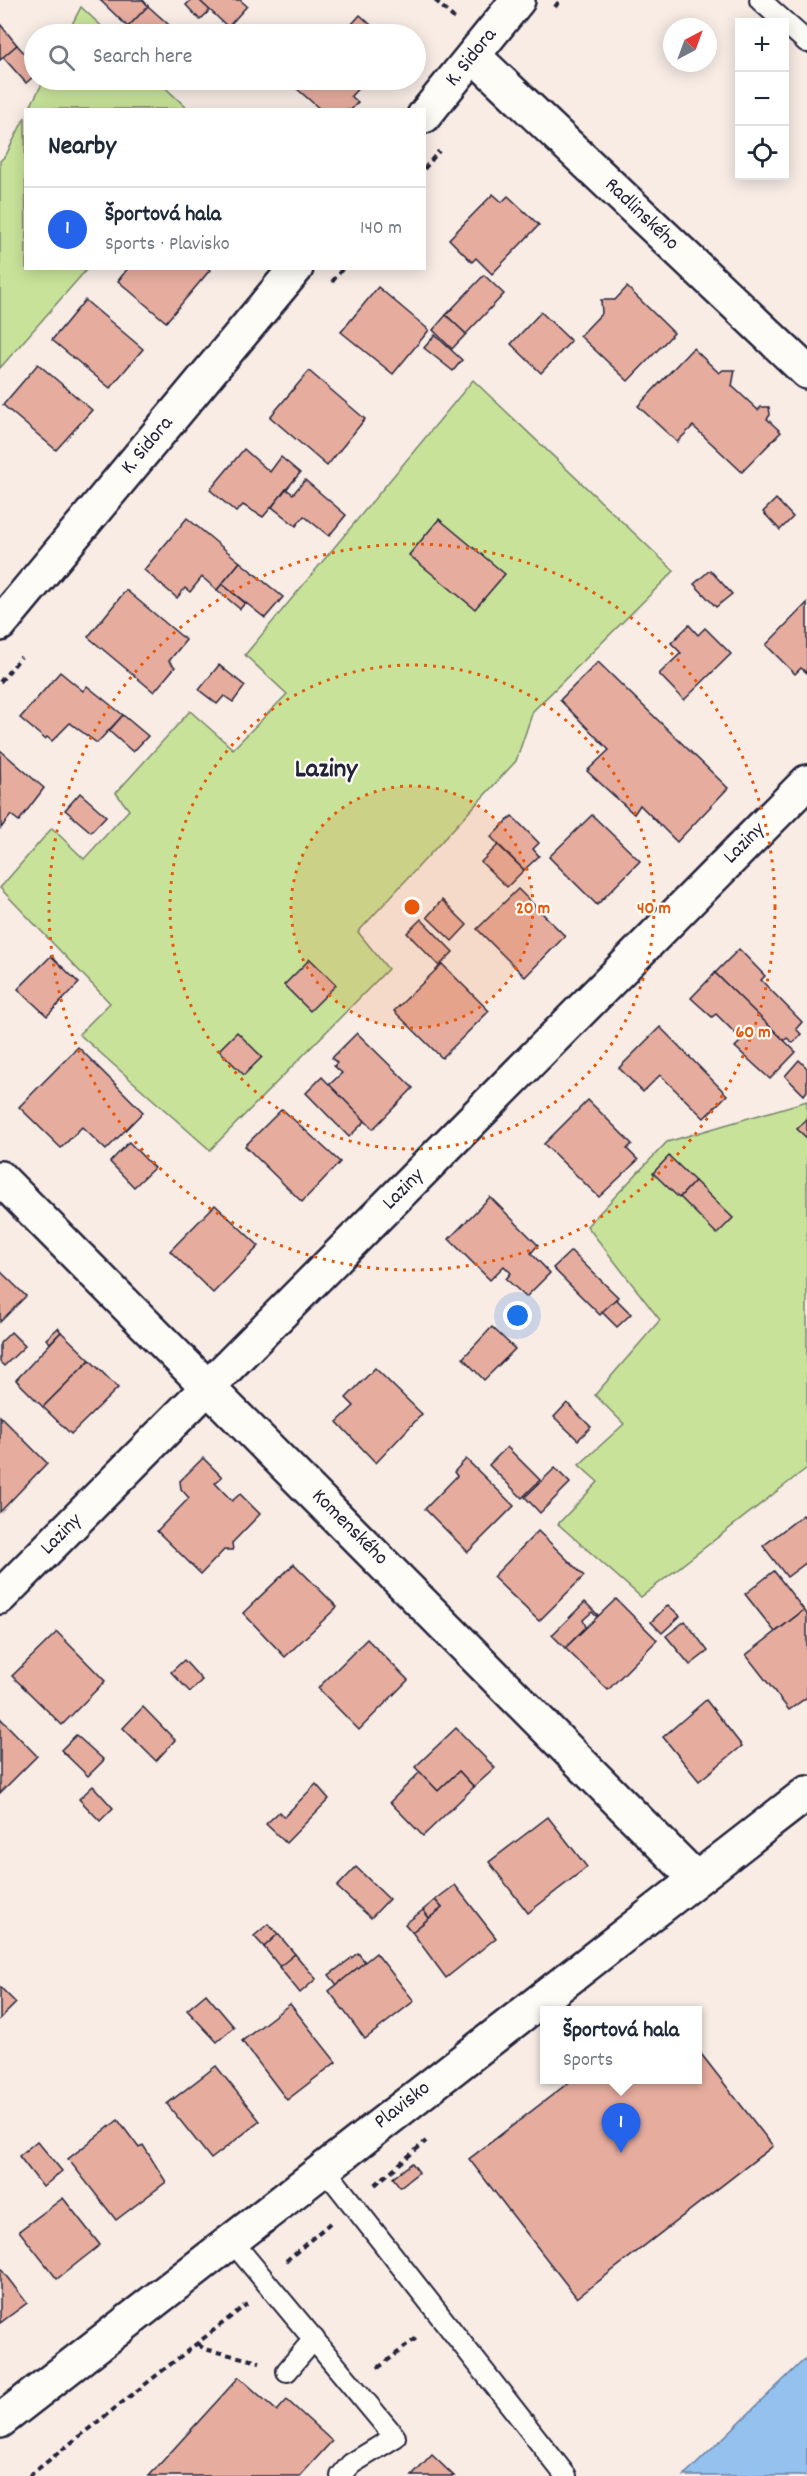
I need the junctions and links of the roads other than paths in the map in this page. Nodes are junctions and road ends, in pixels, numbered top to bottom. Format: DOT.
graph roads {
  1 [pos="518,0"];
  2 [pos="760,0"];
  3 [pos="807,42"];
  4 [pos="474,57"];
  5 [pos="426,114"];
  6 [pos="294,270"];
  7 [pos="807,372"];
  8 [pos="0,624"];
  9 [pos="807,782"];
  10 [pos="0,1178"];
  11 [pos="209,1388"];
  12 [pos="0,1597"];
  13 [pos="807,1793"];
  14 [pos="696,1879"];
  15 [pos="324,2168"];
  16 [pos="231,2240"];
  17 [pos="314,2339"];
  18 [pos="287,2371"];
  19 [pos="0,2421"];
  20 [pos="341,2476"];
  21 [pos="566,2476"];
  1 -- 4 [label="street, K. Sidora"];
  2 -- 3 [label="lane"];
  4 -- 5 [label="street, K. Sidora"];
  4 -- 7 [label="street, Radlinského"];
  6 -- 8 [label="street, K. Sidora"];
  9 -- 11 [label="street, Laziny"];
  10 -- 11 [label="street, Komenského"];
  11 -- 12 [label="street, Laziny"];
  11 -- 14 [label="street, Komenského"];
  13 -- 14 [label="street, Plavisko"];
  14 -- 15 [label="street, Plavisko"];
  15 -- 16 [label="street, Plavisko"];
  15 -- 21 [label="lane"];
  16 -- 17 [label="lane"];
  16 -- 19 [label="street, Plavisko"];
  17 -- 18 [label="lane"];
  17 -- 20 [label="lane"];
}
